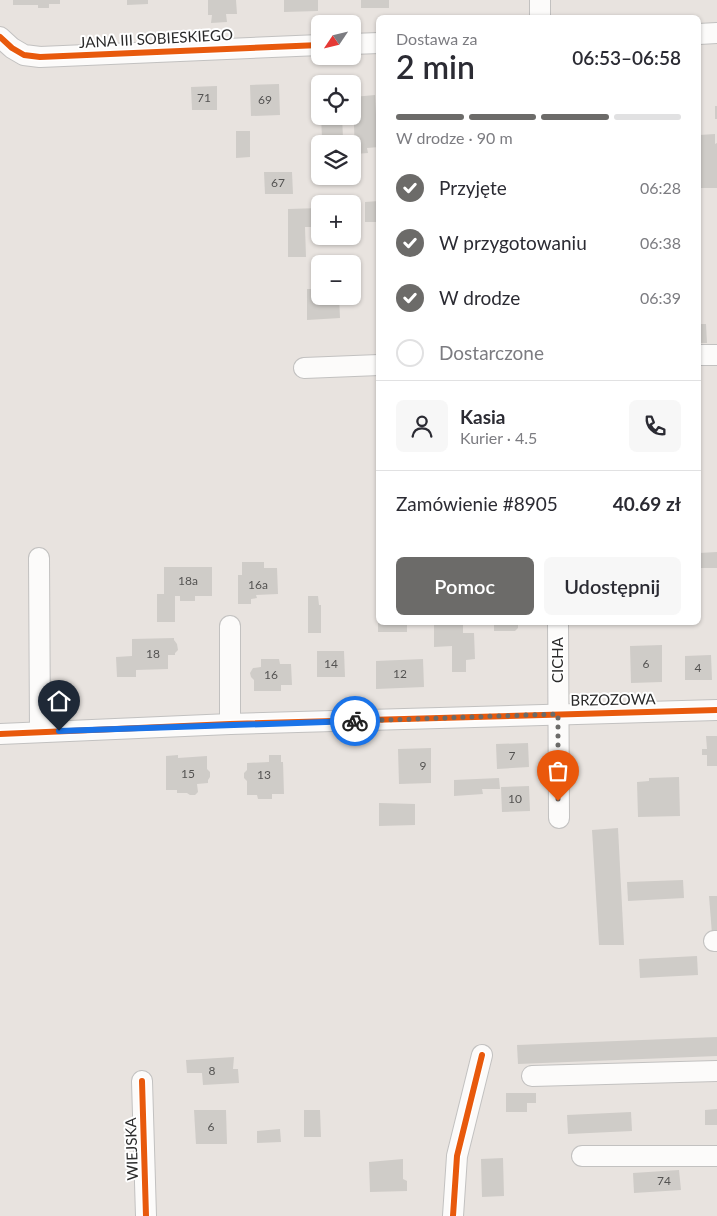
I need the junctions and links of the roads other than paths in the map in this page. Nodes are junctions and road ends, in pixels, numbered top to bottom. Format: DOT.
graph roads {
  1 [pos="540,0"];
  2 [pos="540,15"];
  3 [pos="717,33"];
  4 [pos="701,34"];
  5 [pos="0,37"];
  6 [pos="376,43"];
  7 [pos="361,44"];
  8 [pos="311,45"];
  9 [pos="717,354"];
  10 [pos="701,355"];
  11 [pos="376,365"];
  12 [pos="304,368"];
  13 [pos="39,558"];
  14 [pos="558,625"];
  15 [pos="230,626"];
  16 [pos="717,710"];
  17 [pos="558,714"];
  18 [pos="230,724"];
  19 [pos="40,732"];
  20 [pos="0,734"];
  21 [pos="559,818"];
  22 [pos="482,1055"];
  23 [pos="717,1071"];
  24 [pos="532,1076"];
  25 [pos="142,1081"];
  26 [pos="582,1156"];
  27 [pos="717,1156"];
  28 [pos="146,1216"];
  29 [pos="452,1216"];
  1 -- 2 [label="street"];
  3 -- 4 [label="street"];
  5 -- 8 [label="street, JANA III SOBIESKIEGO"];
  6 -- 7 [label="street"];
  9 -- 10 [label="street"];
  11 -- 12 [label="street"];
  13 -- 19 [label="street"];
  14 -- 17 [label="street, CICHA"];
  15 -- 18 [label="street"];
  16 -- 17 [label="street, BRZOZOWA"];
  17 -- 18 [label="street, BRZOZOWA"];
  17 -- 21 [label="street, CICHA"];
  18 -- 19 [label="street, BRZOZOWA"];
  19 -- 20 [label="street, BRZOZOWA"];
  22 -- 29 [label="street"];
  23 -- 24 [label="street"];
  25 -- 28 [label="street, WIEJSKA"];
  26 -- 27 [label="street"];
}
